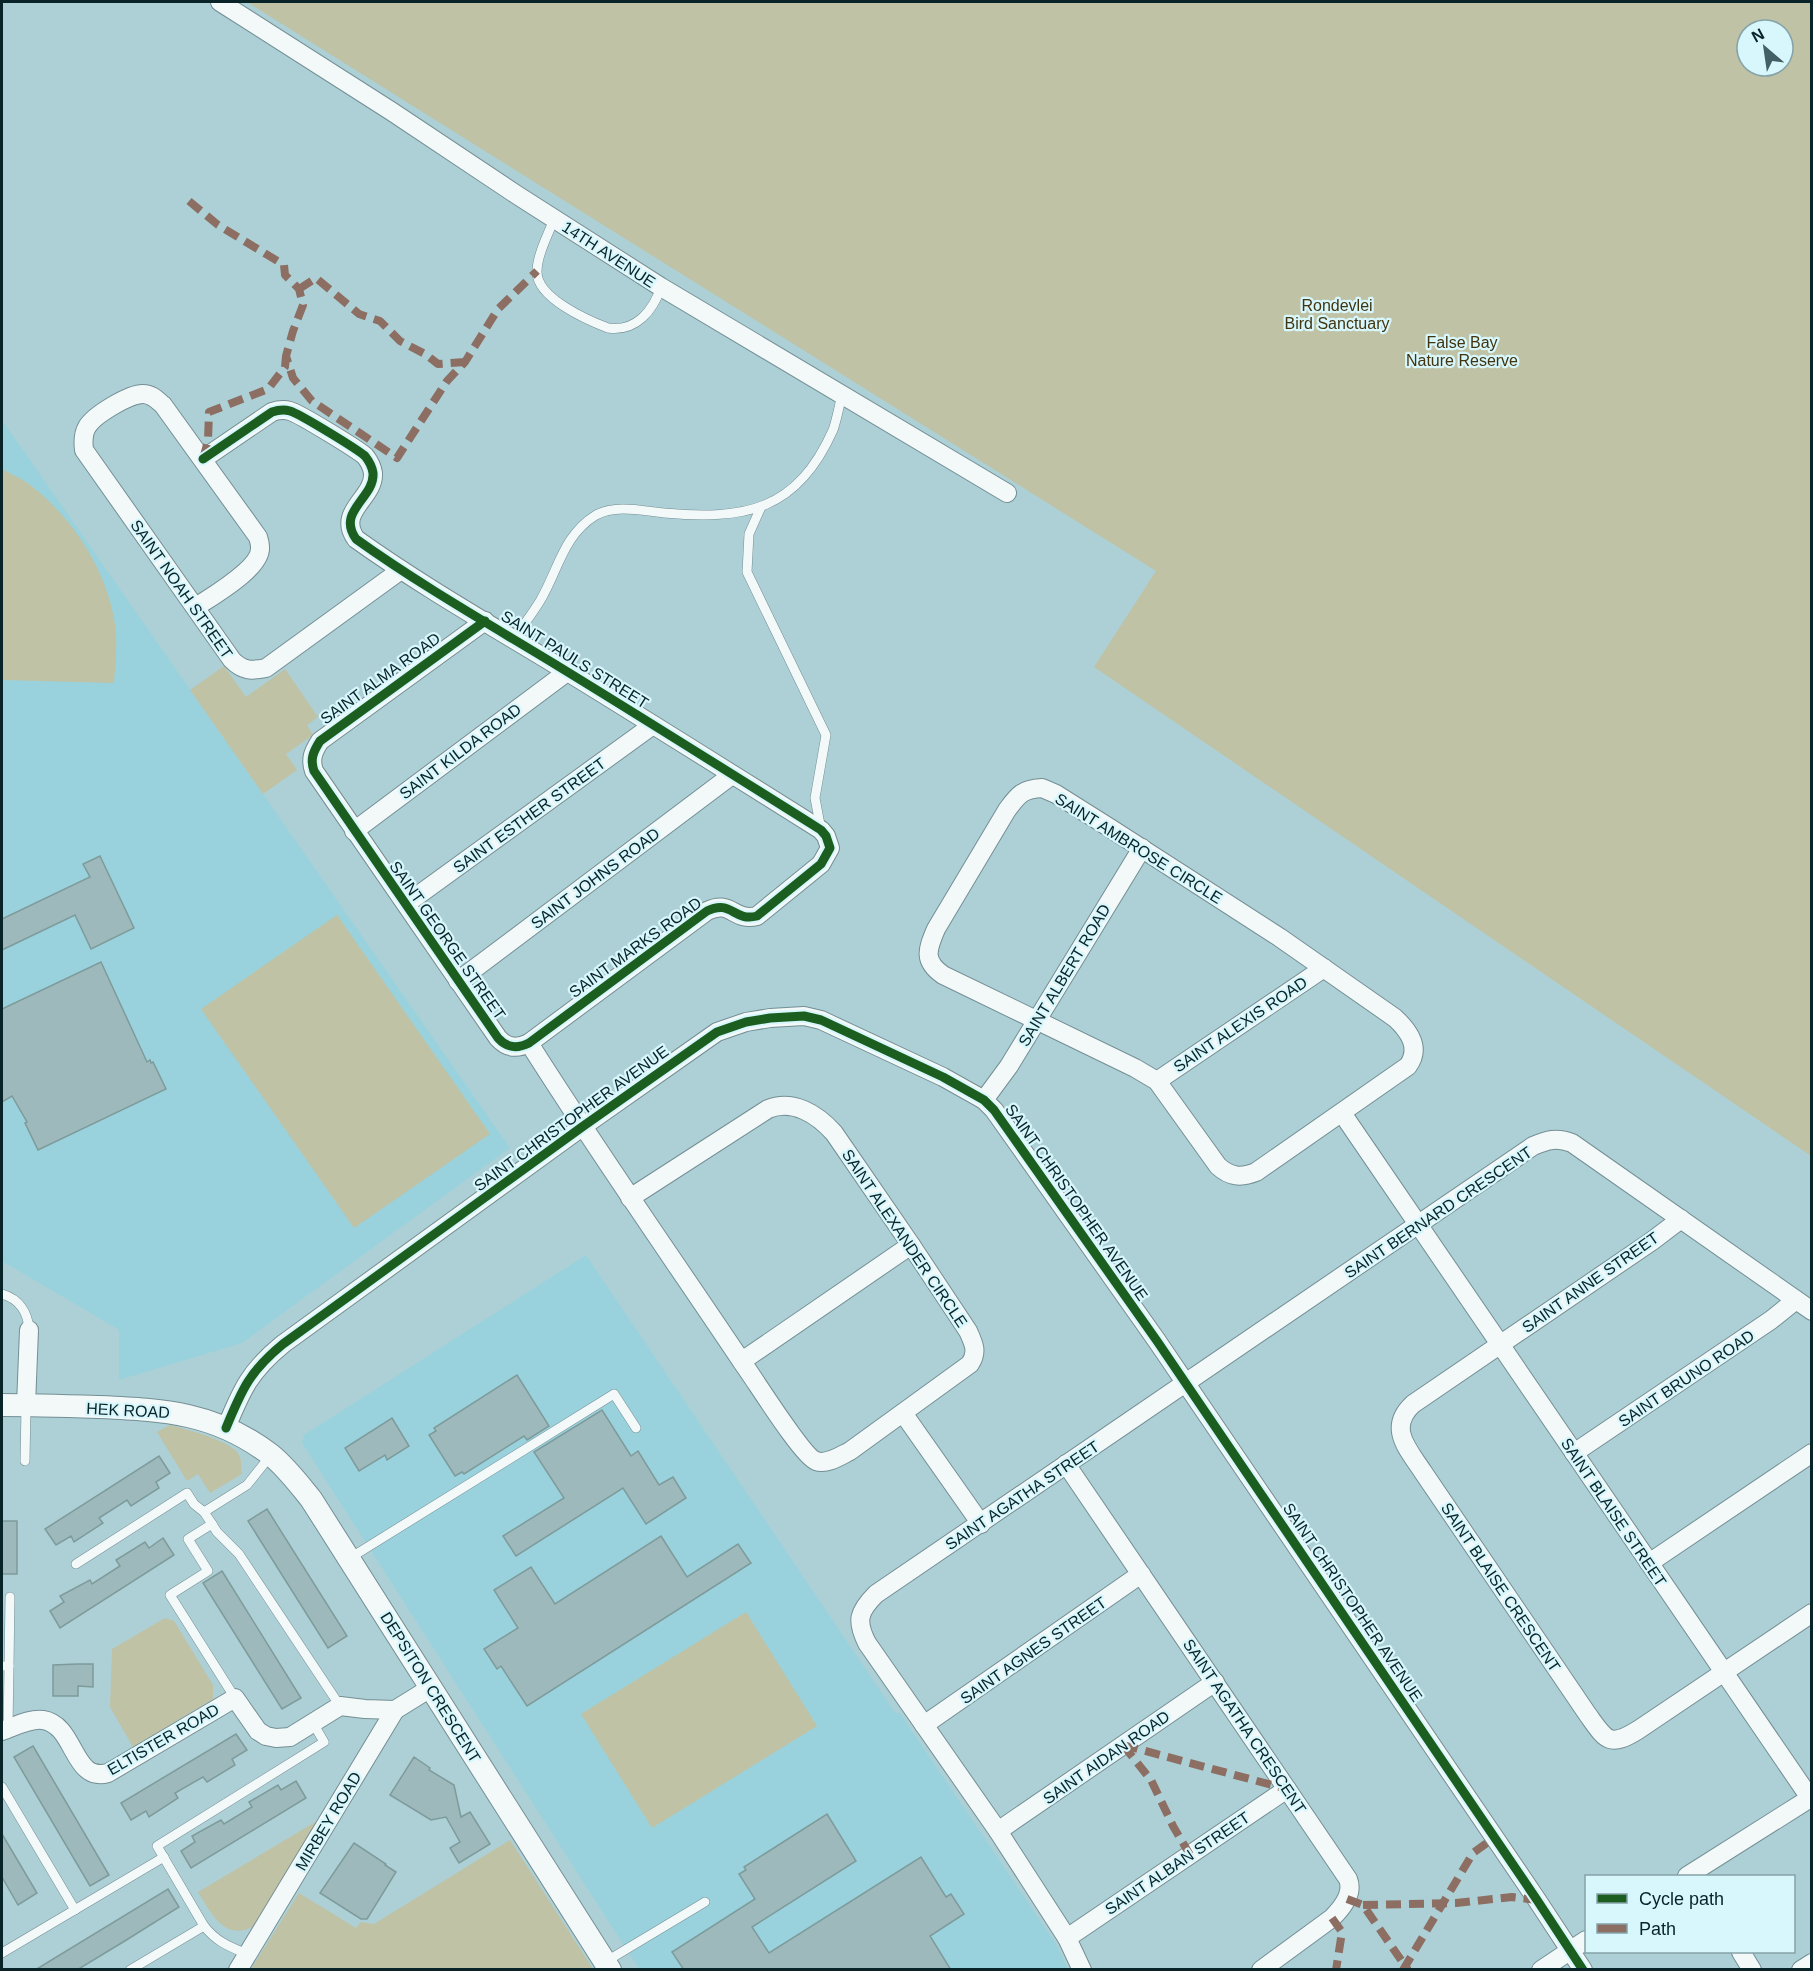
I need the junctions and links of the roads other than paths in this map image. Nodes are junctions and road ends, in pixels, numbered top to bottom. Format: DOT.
graph roads {
  1 [pos="220,2"];
  2 [pos="554,219"];
  3 [pos="661,287"];
  4 [pos="842,395"];
  5 [pos="203,459"];
  6 [pos="1006,493"];
  7 [pos="761,507"];
  8 [pos="401,570"];
  9 [pos="196,607"];
  10 [pos="485,621"];
  11 [pos="514,639"];
  12 [pos="567,672"];
  13 [pos="653,725"];
  14 [pos="732,775"];
  15 [pos="821,830"];
  16 [pos="354,831"];
  17 [pos="1142,848"];
  18 [pos="406,904"];
  19 [pos="1324,968"];
  20 [pos="458,981"];
  21 [pos="1037,1021"];
  22 [pos="529,1043"];
  23 [pos="1156,1081"];
  24 [pos="984,1100"];
  25 [pos="1342,1113"];
  26 [pos="582,1127"];
  27 [pos="630,1198"];
  28 [pos="1680,1219"];
  29 [pos="1418,1225"];
  30 [pos="911,1245"];
  31 [pos="2,1294"];
  32 [pos="1796,1300"];
  33 [pos="1812,1311"];
  34 [pos="29,1330"];
  35 [pos="1500,1345"];
  36 [pos="742,1361"];
  37 [pos="1186,1384"];
  38 [pos="2,1405"];
  39 [pos="26,1405"];
  40 [pos="903,1413"];
  41 [pos="226,1428"];
  42 [pos="636,1428"];
  43 [pos="1574,1453"];
  44 [pos="1812,1453"];
  45 [pos="271,1455"];
  46 [pos="25,1461"];
  47 [pos="1066,1464"];
  48 [pos="204,1512"];
  49 [pos="212,1524"];
  50 [pos="981,1524"];
  51 [pos="350,1558"];
  52 [pos="76,1563"];
  53 [pos="1649,1563"];
  54 [pos="1141,1574"];
  55 [pos="10,1597"];
  56 [pos="1812,1613"];
  57 [pos="5,1666"];
  58 [pos="1724,1673"];
  59 [pos="1215,1682"];
  60 [pos="432,1687"];
  61 [pos="235,1698"];
  62 [pos="340,1706"];
  63 [pos="394,1710"];
  64 [pos="313,1723"];
  65 [pos="924,1725"];
  66 [pos="5,1730"];
  67 [pos="2,1787"];
  68 [pos="1287,1789"];
  69 [pos="1811,1798"];
  70 [pos="998,1832"];
  71 [pos="164,1857"];
  72 [pos="1692,1875"];
  73 [pos="705,1902"];
  74 [pos="75,1910"];
  75 [pos="204,1926"];
  76 [pos="1067,1938"];
  77 [pos="1585,1941"];
  78 [pos="1570,1951"];
  79 [pos="2,1953"];
  80 [pos="1742,1953"];
  81 [pos="242,1962"];
  82 [pos="1812,1963"];
  83 [pos="608,1966"];
  84 [pos="1262,1969"];
  85 [pos="130,1970"];
  86 [pos="1082,1970"];
  87 [pos="1541,1970"];
  88 [pos="1583,1970"];
  89 [pos="1752,1970"];
  90 [pos="1801,1970"];
  1 -- 2 [label="street, 14TH AVENUE"];
  2 -- 3 [label="street, 14TH AVENUE"];
  2 -- 3 [label="lane"];
  3 -- 4 [label="street, 14TH AVENUE"];
  4 -- 6 [label="street, 14TH AVENUE"];
  4 -- 7 [label="lane"];
  5 -- 8 [label="street, SAINT PAULS STREET"];
  5 -- 9 [label="street"];
  5 -- 9 [label="street, SAINT NOAH STREET"];
  7 -- 11 [label="lane"];
  7 -- 15 [label="lane"];
  8 -- 9 [label="street, SAINT NOAH STREET"];
  8 -- 10 [label="street, SAINT PAULS STREET"];
  10 -- 11 [label="street, SAINT PAULS STREET"];
  10 -- 16 [label="street, SAINT ALMA ROAD"];
  11 -- 12 [label="street, SAINT PAULS STREET"];
  12 -- 13 [label="street, SAINT PAULS STREET"];
  12 -- 16 [label="street, SAINT KILDA ROAD"];
  13 -- 14 [label="street, SAINT PAULS STREET"];
  13 -- 18 [label="street, SAINT ESTHER STREET"];
  14 -- 15 [label="street"];
  14 -- 20 [label="street, SAINT JOHNS ROAD"];
  15 -- 22 [label="street, SAINT MARKS ROAD"];
  16 -- 18 [label="street, SAINT GEORGE STREET"];
  17 -- 19 [label="street, SAINT AMBROSE CIRCLE"];
  17 -- 21 [label="street, SAINT ALBERT ROAD"];
  17 -- 21 [label="street, SAINT AMBROSE CIRCLE"];
  18 -- 20 [label="street, SAINT GEORGE STREET"];
  19 -- 23 [label="street, SAINT ALEXIS ROAD"];
  19 -- 25 [label="street, SAINT AMBROSE CIRCLE"];
  20 -- 22 [label="street, SAINT GEORGE STREET"];
  21 -- 23 [label="street, SAINT AMBROSE CIRCLE"];
  21 -- 24 [label="street, SAINT ALBERT ROAD"];
  22 -- 26 [label="street"];
  23 -- 25 [label="street, SAINT AMBROSE CIRCLE"];
  24 -- 26 [label="street, SAINT CHRISTOPHER AVENUE"];
  24 -- 37 [label="street, SAINT CHRISTOPHER AVENUE"];
  25 -- 29 [label="street"];
  26 -- 27 [label="street, SAINT ALEXANDER CIRCLE"];
  26 -- 41 [label="street, SAINT CHRISTOPHER AVENUE"];
  27 -- 30 [label="street, SAINT ALEXANDER CIRCLE"];
  27 -- 36 [label="street, SAINT ALEXANDER CIRCLE"];
  28 -- 29 [label="street, SAINT BERNARD CRESCENT"];
  28 -- 32 [label="street, SAINT BERNARD CRESCENT"];
  28 -- 35 [label="street, SAINT ANNE STREET"];
  29 -- 35 [label="street, SAINT BLAISE STREET"];
  29 -- 37 [label="street, SAINT BERNARD CRESCENT"];
  30 -- 36 [label="street"];
  30 -- 40 [label="street, SAINT ALEXANDER CIRCLE"];
  31 -- 34 [label="lane"];
  32 -- 33 [label="street, SAINT BERNARD CRESCENT"];
  32 -- 43 [label="street, SAINT BRUNO ROAD"];
  34 -- 39 [label="street"];
  35 -- 43 [label="street, SAINT BLAISE STREET"];
  35 -- 58 [label="street, SAINT BLAISE CRESCENT"];
  36 -- 40 [label="street, SAINT ALEXANDER CIRCLE"];
  37 -- 47 [label="street, SAINT AGATHA STREET"];
  37 -- 78 [label="street, SAINT CHRISTOPHER AVENUE"];
  38 -- 39 [label="street, HEK ROAD"];
  39 -- 41 [label="street, HEK ROAD"];
  39 -- 46 [label="lane"];
  40 -- 50 [label="street"];
  41 -- 45 [label="street, DEPSITON CRESCENT"];
  42 -- 51 [label="lane"];
  43 -- 53 [label="street, SAINT BLAISE STREET"];
  44 -- 53 [label="street"];
  45 -- 48 [label="lane"];
  45 -- 51 [label="street, DEPSITON CRESCENT"];
  47 -- 50 [label="street, SAINT AGATHA STREET"];
  47 -- 54 [label="street, SAINT AGATHA CRESCENT"];
  48 -- 49 [label="lane"];
  48 -- 52 [label="lane"];
  49 -- 61 [label="lane"];
  49 -- 62 [label="lane"];
  50 -- 65 [label="street, SAINT AGATHA STREET"];
  51 -- 60 [label="street, DEPSITON CRESCENT"];
  53 -- 58 [label="street, SAINT BLAISE STREET"];
  54 -- 59 [label="street, SAINT AGATHA CRESCENT"];
  54 -- 65 [label="street, SAINT AGNES STREET"];
  55 -- 57 [label="lane"];
  56 -- 58 [label="street"];
  57 -- 66 [label="lane"];
  58 -- 69 [label="street, SAINT BLAISE STREET"];
  59 -- 68 [label="street, SAINT AGATHA CRESCENT"];
  59 -- 70 [label="street, SAINT AIDAN ROAD"];
  60 -- 63 [label="street, MIRBEY ROAD"];
  60 -- 83 [label="street, DEPSITON CRESCENT"];
  61 -- 64 [label="street, ELTISTER ROAD"];
  61 -- 66 [label="street, ELTISTER ROAD"];
  62 -- 63 [label="street"];
  62 -- 64 [label="street, ELTISTER ROAD"];
  63 -- 81 [label="street, MIRBEY ROAD"];
  64 -- 71 [label="lane"];
  65 -- 70 [label="street"];
  67 -- 74 [label="lane"];
  68 -- 76 [label="street, SAINT ALBAN STREET"];
  68 -- 84 [label="street, SAINT AGATHA CRESCENT"];
  69 -- 72 [label="street"];
  70 -- 76 [label="street"];
  71 -- 74 [label="lane"];
  71 -- 75 [label="lane"];
  73 -- 83 [label="lane"];
  74 -- 79 [label="lane"];
  75 -- 81 [label="lane"];
  75 -- 85 [label="lane"];
  76 -- 86 [label="street"];
  77 -- 78 [label="street"];
  78 -- 87 [label="street"];
  78 -- 88 [label="street, SAINT CHRISTOPHER AVENUE"];
  80 -- 89 [label="street"];
  82 -- 90 [label="street"];
}
